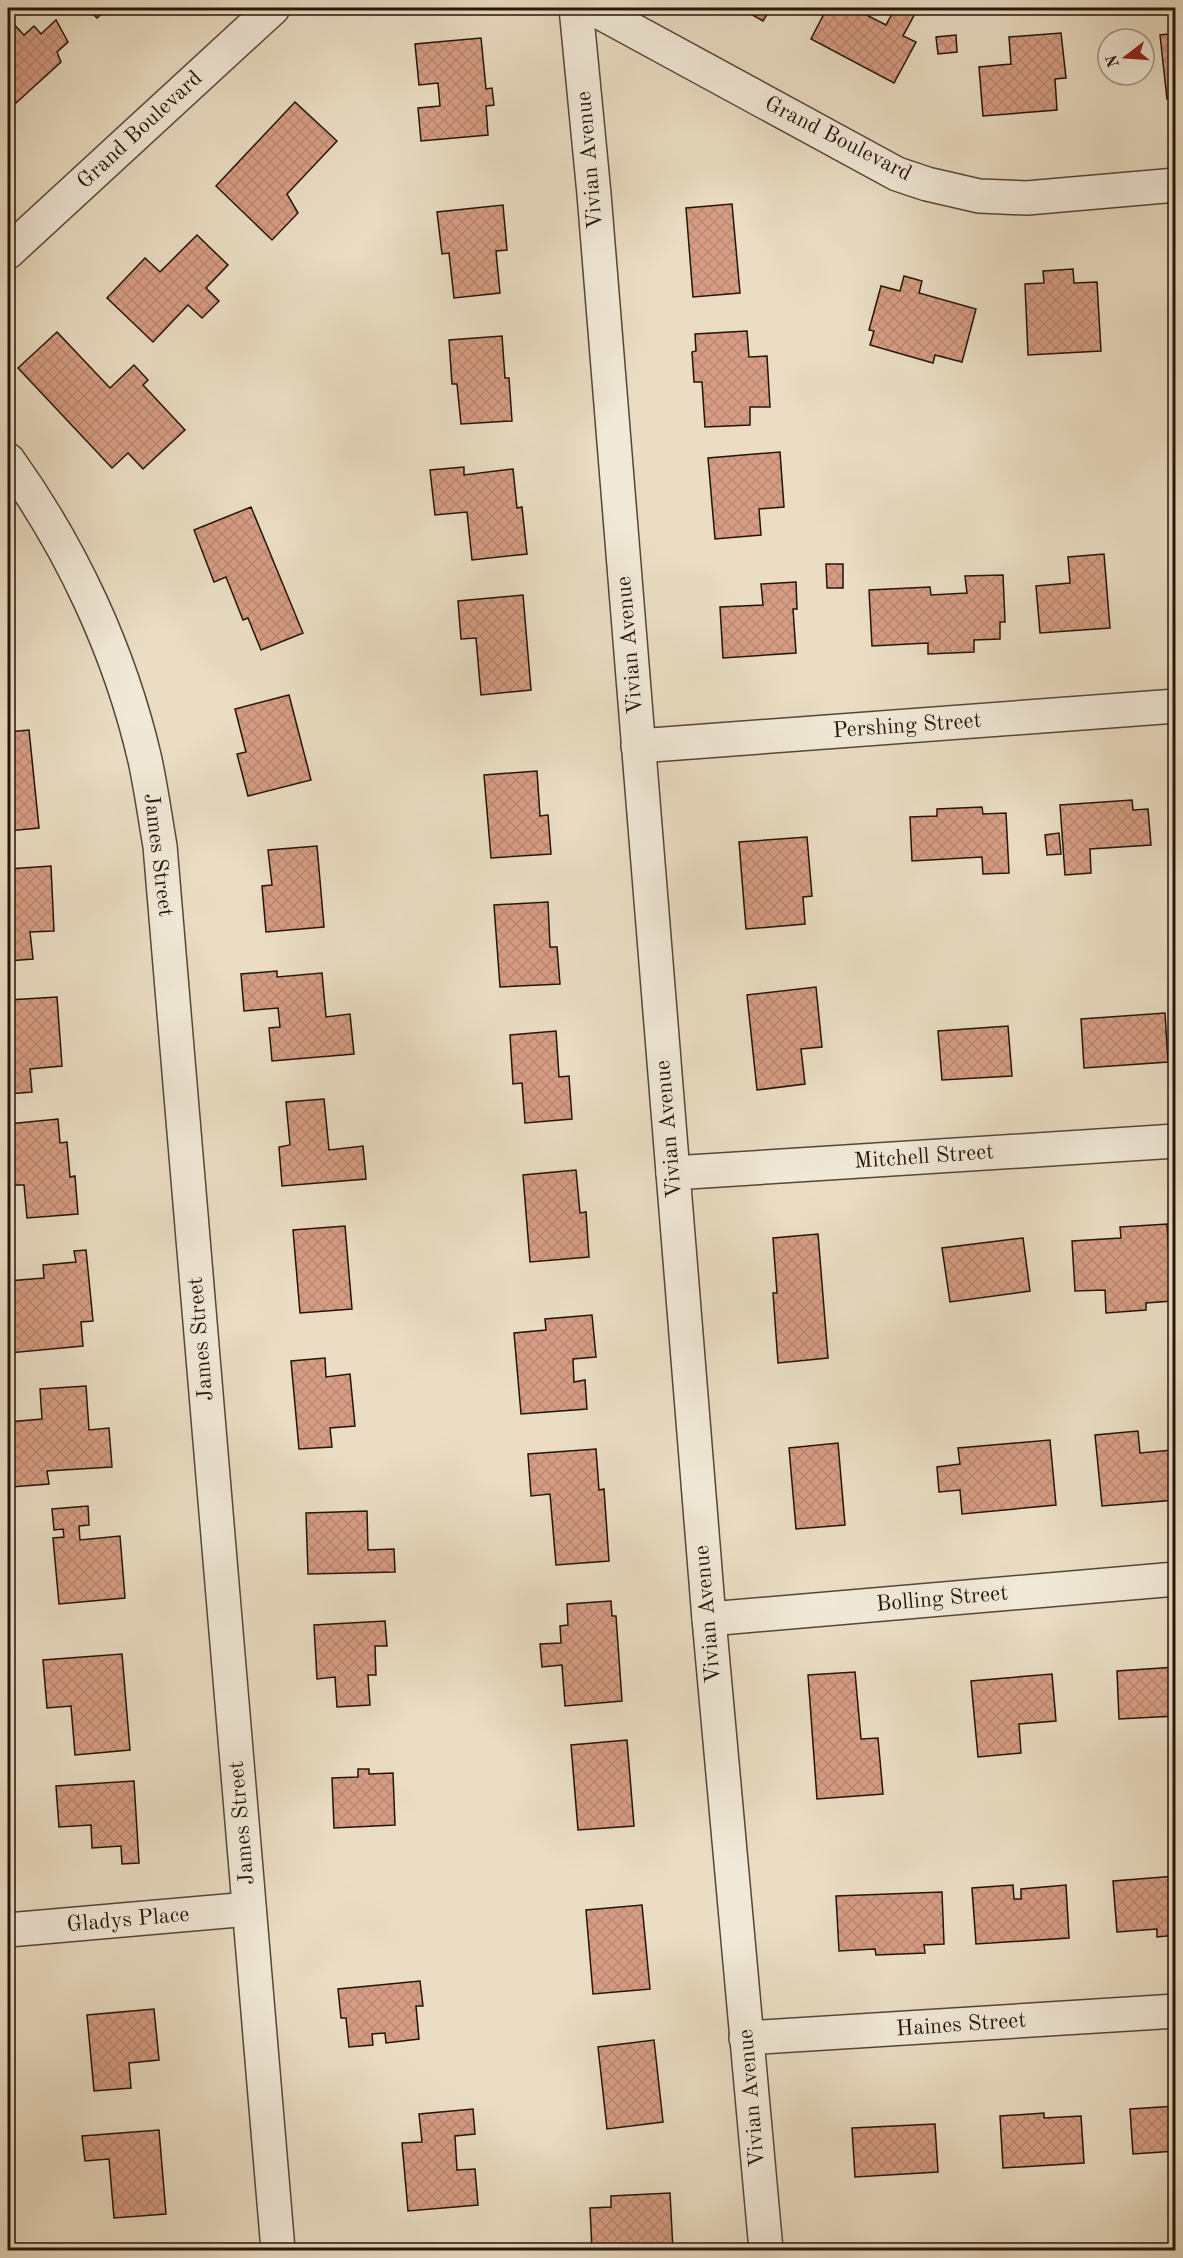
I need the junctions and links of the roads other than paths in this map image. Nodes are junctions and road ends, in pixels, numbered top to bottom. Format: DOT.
graph roads {
  1 [pos="273,8"];
  2 [pos="576,8"];
  3 [pos="592,8"];
  4 [pos="1176,185"];
  5 [pos="8,252"];
  6 [pos="8,460"];
  7 [pos="1176,706"];
  8 [pos="638,746"];
  9 [pos="1176,1141"];
  10 [pos="673,1173"];
  11 [pos="1176,1579"];
  12 [pos="708,1619"];
  13 [pos="249,1909"];
  14 [pos="8,1930"];
  15 [pos="1176,2011"];
  16 [pos="746,2038"];
  17 [pos="278,2250"];
  18 [pos="766,2250"];
  1 -- 5 [label="street, Grand Boulevard"];
  2 -- 8 [label="street, Vivian Avenue"];
  3 -- 4 [label="street, Grand Boulevard"];
  6 -- 13 [label="street, James Street"];
  7 -- 8 [label="street, Pershing Street"];
  8 -- 10 [label="street, Vivian Avenue"];
  9 -- 10 [label="street, Mitchell Street"];
  10 -- 12 [label="street, Vivian Avenue"];
  11 -- 12 [label="street, Bolling Street"];
  12 -- 16 [label="street, Vivian Avenue"];
  13 -- 14 [label="street, Gladys Place"];
  13 -- 17 [label="street, James Street"];
  15 -- 16 [label="street, Haines Street"];
  16 -- 18 [label="street, Vivian Avenue"];
}
